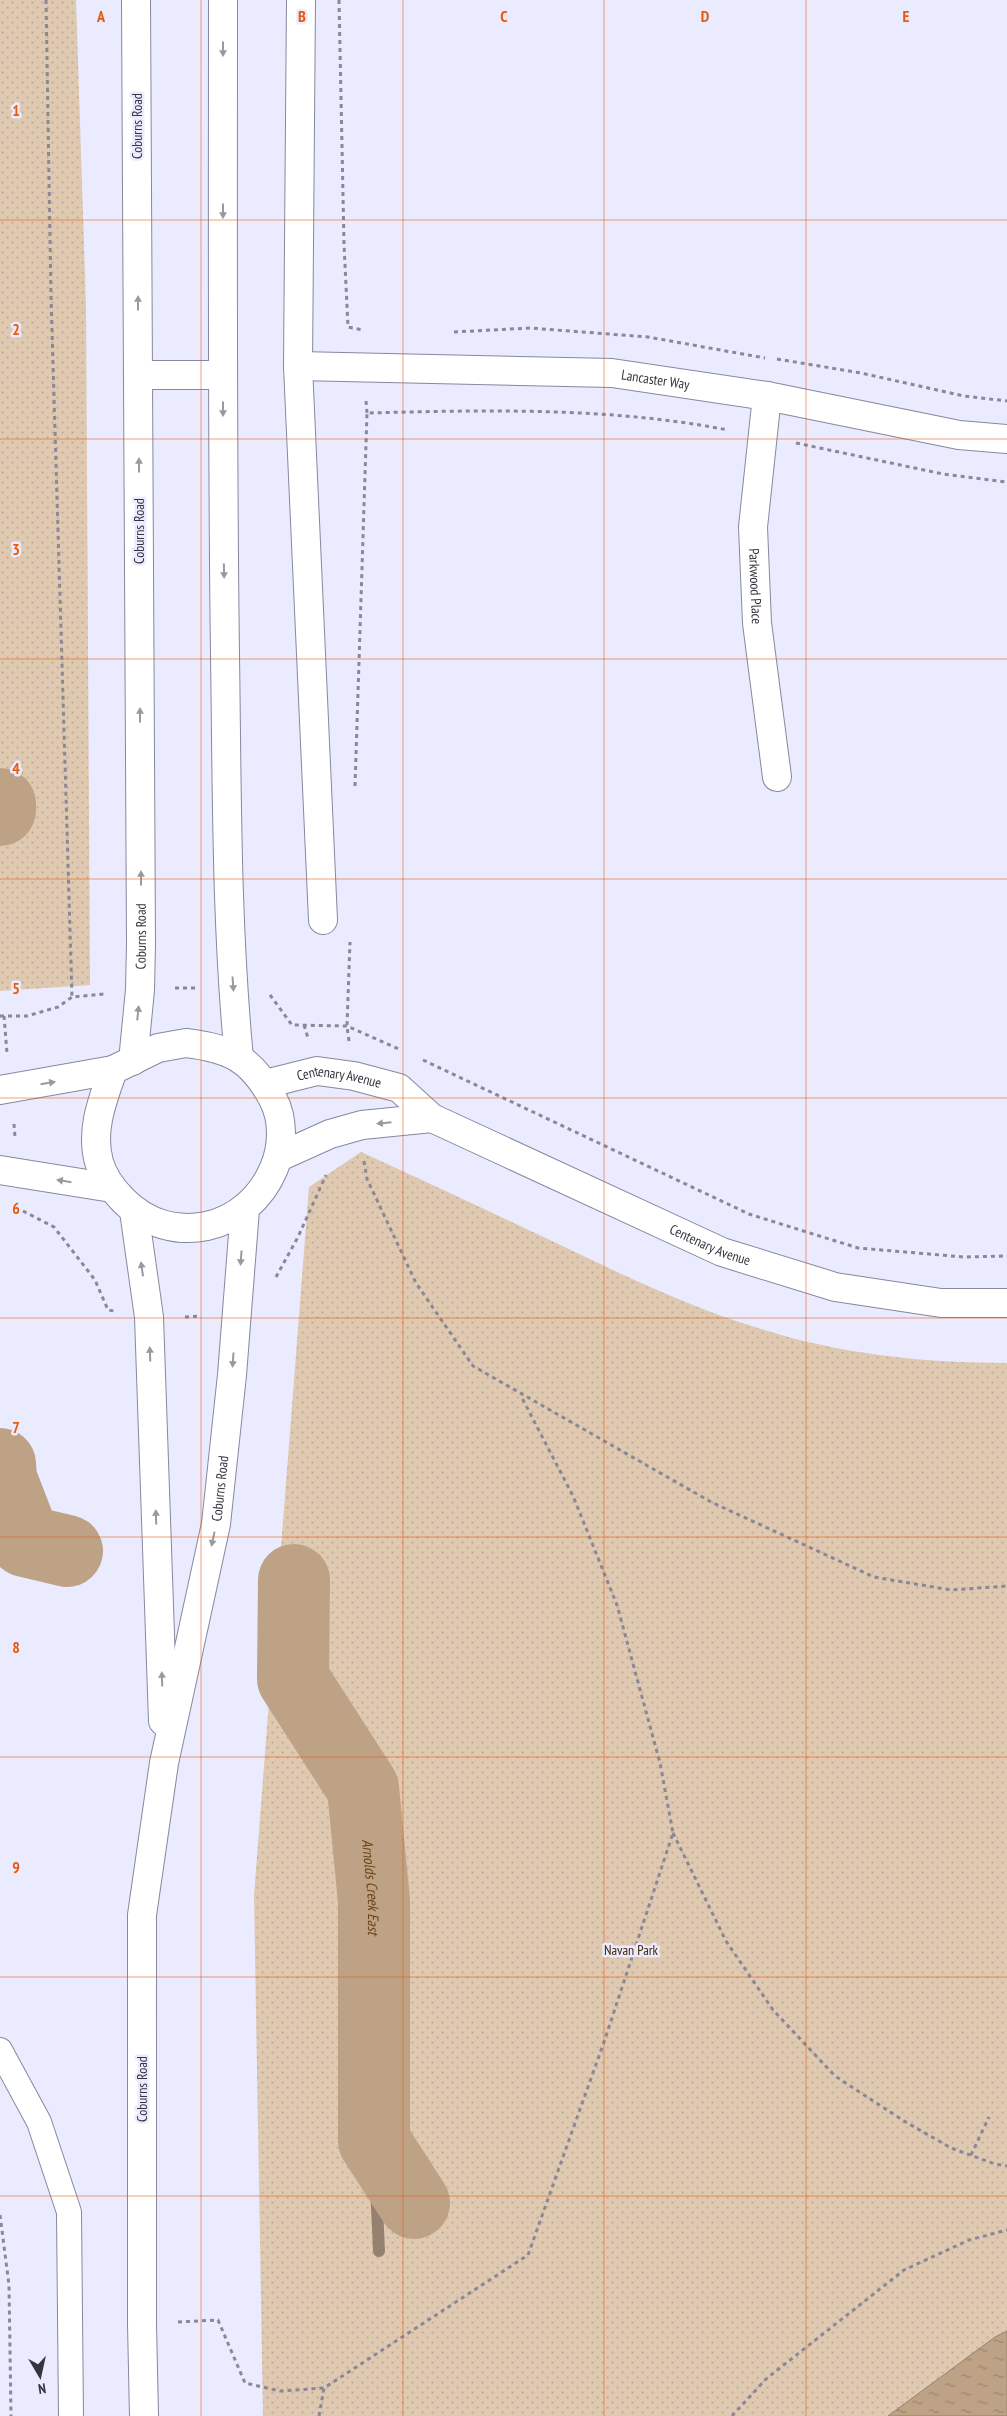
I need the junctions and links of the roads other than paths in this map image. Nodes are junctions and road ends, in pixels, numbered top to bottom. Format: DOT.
graph roads {
  1 [pos="136,0"];
  2 [pos="223,0"];
  3 [pos="301,0"];
  4 [pos="298,366"];
  5 [pos="138,375"];
  6 [pos="223,375"];
  7 [pos="767,396"];
  8 [pos="1007,440"];
  9 [pos="776,777"];
  10 [pos="323,920"];
  11 [pos="240,1058"];
  12 [pos="123,1065"];
  13 [pos="265,1084"];
  14 [pos="0,1090"];
  15 [pos="432,1118"];
  16 [pos="279,1156"];
  17 [pos="0,1170"];
  18 [pos="112,1188"];
  19 [pos="245,1209"];
  20 [pos="134,1211"];
  21 [pos="1007,1303"];
  22 [pos="164,1763"];
  23 [pos="0,2050"];
  24 [pos="71,2416"];
  25 [pos="144,2416"];
  5 -- 1 [label="street, Coburns Road, one-way"];
  2 -- 6 [label="street, one-way"];
  3 -- 4 [label="street"];
  4 -- 7 [label="street, Lancaster Way"];
  4 -- 10 [label="street"];
  5 -- 6 [label="street"];
  12 -- 5 [label="street, Coburns Road, one-way"];
  6 -- 11 [label="street, one-way"];
  7 -- 8 [label="street, Lancaster Way"];
  7 -- 9 [label="street, Parkwood Place"];
  11 -- 12 [label="street, Coburns Road"];
  11 -- 13 [label="street, Coburns Road"];
  14 -- 12 [label="street, one-way"];
  12 -- 18 [label="street, Coburns Road"];
  13 -- 15 [label="street, Centenary Avenue"];
  13 -- 16 [label="street, Coburns Road"];
  15 -- 16 [label="street, one-way"];
  15 -- 21 [label="street, Centenary Avenue"];
  16 -- 19 [label="street, Coburns Road"];
  18 -- 17 [label="street, one-way"];
  18 -- 20 [label="street, Coburns Road"];
  19 -- 20 [label="street, Coburns Road"];
  19 -- 22 [label="street, Coburns Road, one-way"];
  22 -- 20 [label="street, Coburns Road, one-way"];
  22 -- 25 [label="street, Coburns Road"];
  23 -- 24 [label="lane"];
}
